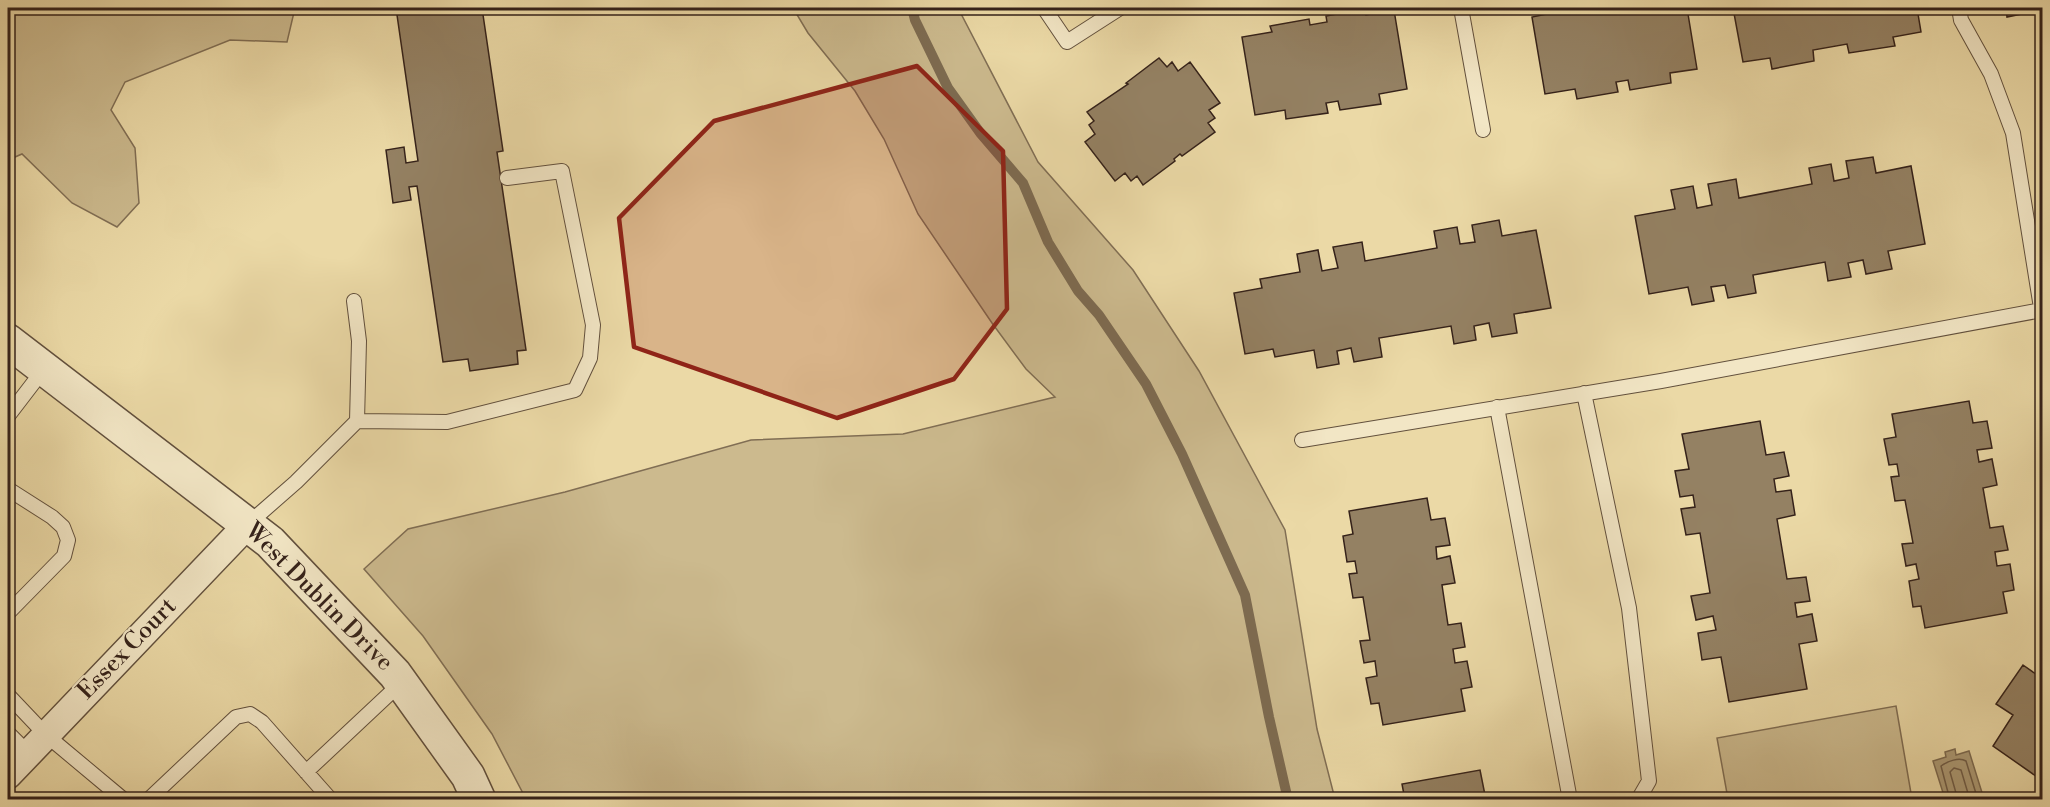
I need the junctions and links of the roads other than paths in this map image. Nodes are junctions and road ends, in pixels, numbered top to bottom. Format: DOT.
graph roads {
  1 [pos="1044,8"];
  2 [pos="1120,8"];
  3 [pos="1461,8"];
  4 [pos="1959,8"];
  5 [pos="1483,130"];
  6 [pos="507,178"];
  7 [pos="354,301"];
  8 [pos="2042,312"];
  9 [pos="8,341"];
  10 [pos="44,369"];
  11 [pos="1584,393"];
  12 [pos="1497,407"];
  13 [pos="8,416"];
  14 [pos="357,421"];
  15 [pos="1302,440"];
  16 [pos="8,489"];
  17 [pos="248,524"];
  18 [pos="8,613"];
  19 [pos="402,682"];
  20 [pos="8,695"];
  21 [pos="8,733"];
  22 [pos="37,744"];
  23 [pos="306,772"];
  24 [pos="8,775"];
  25 [pos="124,800"];
  26 [pos="148,800"];
  27 [pos="331,800"];
  28 [pos="479,800"];
  29 [pos="1570,800"];
  30 [pos="1638,800"];
  1 -- 2 [label="lane"];
  3 -- 5 [label="lane"];
  4 -- 8 [label="lane"];
  6 -- 14 [label="lane"];
  7 -- 14 [label="lane"];
  8 -- 11 [label="lane"];
  9 -- 10 [label="street, West Dublin Drive"];
  10 -- 13 [label="lane"];
  10 -- 17 [label="street, West Dublin Drive"];
  11 -- 12 [label="lane"];
  11 -- 30 [label="lane"];
  12 -- 15 [label="lane"];
  12 -- 29 [label="lane"];
  14 -- 17 [label="lane"];
  16 -- 18 [label="lane"];
  17 -- 19 [label="street, West Dublin Drive"];
  17 -- 22 [label="street, Essex Court"];
  19 -- 23 [label="lane"];
  19 -- 28 [label="street, West Dublin Drive"];
  20 -- 22 [label="lane"];
  21 -- 22 [label="lane"];
  22 -- 24 [label="street, Essex Court"];
  22 -- 25 [label="lane"];
  23 -- 26 [label="lane"];
  23 -- 27 [label="lane"];
}
